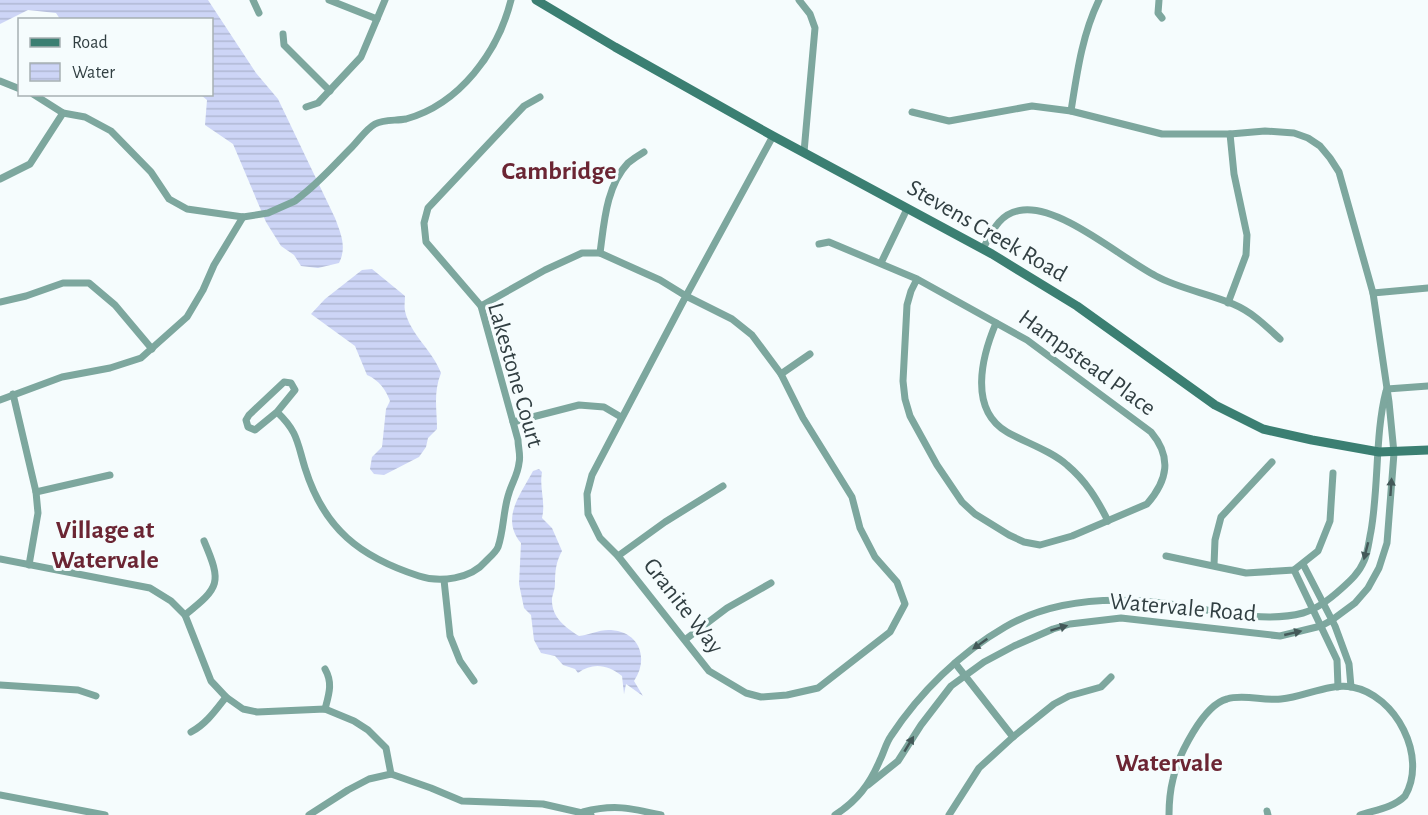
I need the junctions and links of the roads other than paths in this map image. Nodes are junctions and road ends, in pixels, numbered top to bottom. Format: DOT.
graph roads {
  1 [pos="253,0"];
  2 [pos="328,0"];
  3 [pos="385,0"];
  4 [pos="511,0"];
  5 [pos="536,0"];
  6 [pos="799,0"];
  7 [pos="1099,0"];
  8 [pos="1159,0"];
  9 [pos="259,13"];
  10 [pos="1162,18"];
  11 [pos="377,19"];
  12 [pos="283,34"];
  13 [pos="0,81"];
  14 [pos="18,88"];
  15 [pos="330,91"];
  16 [pos="36,96"];
  17 [pos="540,97"];
  18 [pos="306,107"];
  19 [pos="1071,111"];
  20 [pos="912,112"];
  21 [pos="63,113"];
  22 [pos="1230,134"];
  23 [pos="773,136"];
  24 [pos="644,152"];
  25 [pos="804,152"];
  26 [pos="0,179"];
  27 [pos="907,209"];
  28 [pos="243,217"];
  29 [pos="819,244"];
  30 [pos="982,249"];
  31 [pos="600,253"];
  32 [pos="881,263"];
  33 [pos="917,279"];
  34 [pos="1428,288"];
  35 [pos="1373,293"];
  36 [pos="686,296"];
  37 [pos="0,302"];
  38 [pos="1228,303"];
  39 [pos="481,306"];
  40 [pos="996,322"];
  41 [pos="1280,339"];
  42 [pos="152,349"];
  43 [pos="810,354"];
  44 [pos="781,374"];
  45 [pos="1428,386"];
  46 [pos="1387,389"];
  47 [pos="13,394"];
  48 [pos="0,400"];
  49 [pos="277,411"];
  50 [pos="621,417"];
  51 [pos="513,422"];
  52 [pos="1381,422"];
  53 [pos="1391,422"];
  54 [pos="1428,450"];
  55 [pos="1379,452"];
  56 [pos="1394,453"];
  57 [pos="1272,462"];
  58 [pos="1333,473"];
  59 [pos="110,475"];
  60 [pos="723,486"];
  61 [pos="36,492"];
  62 [pos="1108,521"];
  63 [pos="204,542"];
  64 [pos="618,556"];
  65 [pos="1166,556"];
  66 [pos="0,559"];
  67 [pos="1303,564"];
  68 [pos="29,565"];
  69 [pos="1214,565"];
  70 [pos="1294,570"];
  71 [pos="444,580"];
  72 [pos="771,583"];
  73 [pos="1324,603"];
  74 [pos="1312,608"];
  75 [pos="185,615"];
  76 [pos="1332,620"];
  77 [pos="1321,626"];
  78 [pos="686,639"];
  79 [pos="1346,655"];
  80 [pos="1336,658"];
  81 [pos="955,663"];
  82 [pos="325,669"];
  83 [pos="965,676"];
  84 [pos="1111,678"];
  85 [pos="474,681"];
  86 [pos="0,685"];
  87 [pos="1338,687"];
  88 [pos="1352,687"];
  89 [pos="96,696"];
  90 [pos="226,698"];
  91 [pos="325,709"];
  92 [pos="191,732"];
  93 [pos="1013,736"];
  94 [pos="391,774"];
  95 [pos="868,785"];
  96 [pos="0,795"];
  97 [pos="583,812"];
  98 [pos="636,812"];
  99 [pos="656,814"];
  100 [pos="105,815"];
  101 [pos="309,815"];
  102 [pos="591,815"];
  103 [pos="836,815"];
  104 [pos="949,815"];
  105 [pos="1169,815"];
  106 [pos="1360,815"];
  1 -- 9 [label="street"];
  2 -- 11 [label="street"];
  3 -- 11 [label="street"];
  4 -- 28 [label="street"];
  5 -- 23 [label="street, Stevens Creek Road"];
  6 -- 25 [label="street"];
  7 -- 19 [label="street"];
  8 -- 10 [label="street"];
  11 -- 15 [label="street"];
  12 -- 15 [label="street"];
  13 -- 14 [label="street"];
  15 -- 18 [label="street"];
  16 -- 21 [label="street"];
  17 -- 39 [label="street, Lakestone Court"];
  19 -- 20 [label="street, Watervale Road"];
  19 -- 22 [label="street, Watervale Road"];
  21 -- 26 [label="street"];
  21 -- 28 [label="street"];
  22 -- 35 [label="street, Watervale Road"];
  22 -- 38 [label="street"];
  23 -- 25 [label="street, Stevens Creek Road"];
  23 -- 36 [label="street, Granite Way"];
  24 -- 31 [label="street"];
  25 -- 27 [label="street, Stevens Creek Road"];
  27 -- 30 [label="street, Stevens Creek Road"];
  27 -- 32 [label="street"];
  28 -- 42 [label="street"];
  29 -- 32 [label="street, Hampstead Place"];
  30 -- 38 [label="street"];
  30 -- 55 [label="street, Stevens Creek Road"];
  31 -- 36 [label="street"];
  31 -- 39 [label="street"];
  32 -- 33 [label="street, Hampstead Place"];
  33 -- 40 [label="street, Hampstead Place"];
  33 -- 62 [label="street, Hampstead Place"];
  34 -- 35 [label="street"];
  35 -- 46 [label="street, Watervale Road"];
  36 -- 44 [label="street, Granite Way"];
  36 -- 50 [label="street, Granite Way"];
  37 -- 42 [label="street"];
  38 -- 41 [label="street"];
  39 -- 51 [label="street, Lakestone Court"];
  40 -- 62 [label="street"];
  40 -- 62 [label="street, Hampstead Place"];
  42 -- 47 [label="street"];
  43 -- 44 [label="street"];
  44 -- 78 [label="street, Granite Way"];
  45 -- 46 [label="street"];
  46 -- 52 [label="street, Watervale Road"];
  46 -- 53 [label="street, Watervale Road"];
  47 -- 48 [label="street"];
  47 -- 61 [label="street"];
  49 -- 49 [label="street"];
  49 -- 71 [label="street, Lakestone Court"];
  50 -- 51 [label="street"];
  50 -- 64 [label="street, Granite Way"];
  51 -- 71 [label="street, Lakestone Court"];
  52 -- 53 [label="street"];
  52 -- 55 [label="street, Watervale Road"];
  53 -- 56 [label="street, Watervale Road"];
  54 -- 56 [label="street, Stevens Creek Road"];
  55 -- 56 [label="street, Stevens Creek Road"];
  55 -- 73 [label="street, Watervale Road, one-way"];
  76 -- 56 [label="street, Watervale Road, one-way"];
  57 -- 69 [label="street"];
  58 -- 67 [label="street"];
  59 -- 61 [label="street"];
  60 -- 64 [label="street"];
  61 -- 68 [label="street"];
  63 -- 75 [label="street"];
  64 -- 78 [label="street, Granite Way"];
  65 -- 69 [label="street"];
  66 -- 68 [label="street"];
  67 -- 70 [label="street"];
  67 -- 73 [label="street"];
  68 -- 75 [label="street"];
  69 -- 70 [label="street"];
  70 -- 74 [label="street"];
  71 -- 85 [label="street"];
  72 -- 78 [label="street"];
  73 -- 74 [label="street, Watervale Road"];
  73 -- 76 [label="street"];
  74 -- 77 [label="street"];
  74 -- 81 [label="street, Watervale Road, one-way"];
  75 -- 90 [label="street"];
  76 -- 77 [label="street, Watervale Road"];
  76 -- 79 [label="street"];
  77 -- 80 [label="street"];
  83 -- 77 [label="street, Watervale Road, one-way"];
  79 -- 80 [label="street"];
  79 -- 88 [label="street"];
  80 -- 87 [label="street"];
  81 -- 83 [label="street"];
  81 -- 95 [label="street, Watervale Road"];
  82 -- 91 [label="street"];
  83 -- 93 [label="street"];
  95 -- 83 [label="street, Watervale Road, one-way"];
  84 -- 93 [label="street"];
  86 -- 89 [label="street"];
  87 -- 88 [label="street"];
  87 -- 105 [label="street"];
  88 -- 106 [label="street"];
  90 -- 91 [label="street"];
  90 -- 92 [label="street"];
  91 -- 94 [label="street"];
  93 -- 104 [label="street"];
  94 -- 97 [label="street"];
  94 -- 101 [label="street"];
  95 -- 103 [label="street, Watervale Road"];
  96 -- 100 [label="street"];
  97 -- 98 [label="street"];
  97 -- 102 [label="street"];
  98 -- 99 [label="street"];
}
